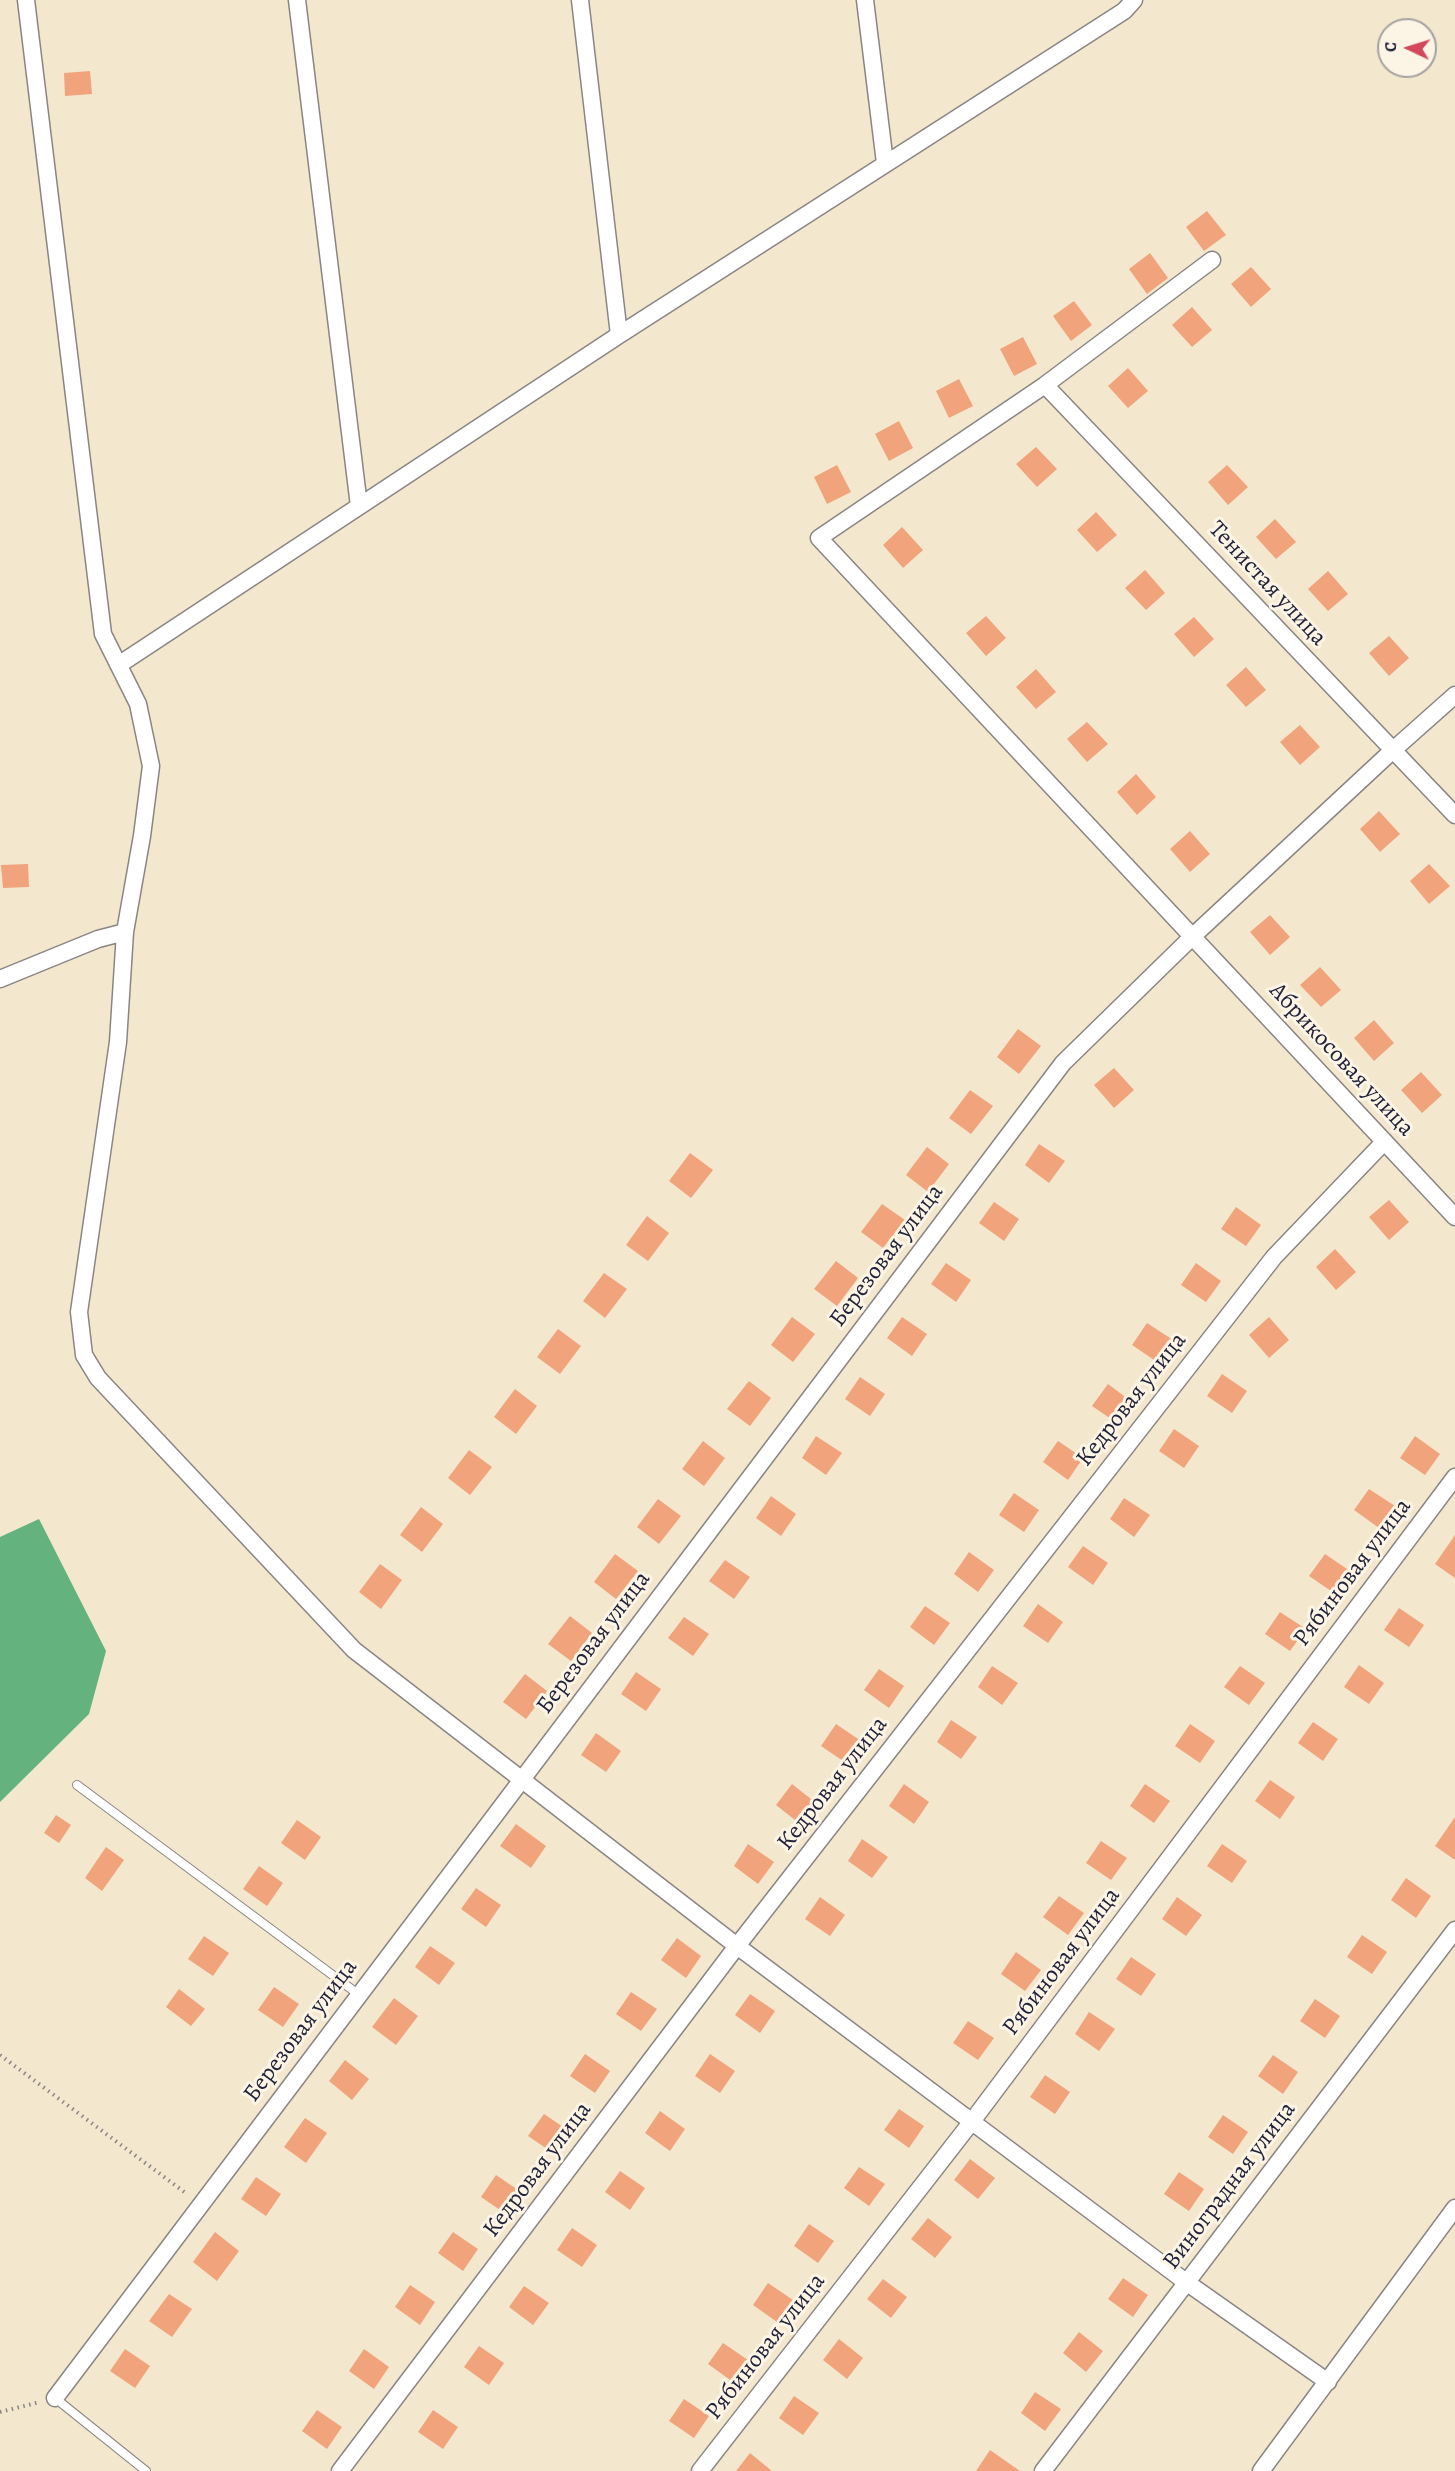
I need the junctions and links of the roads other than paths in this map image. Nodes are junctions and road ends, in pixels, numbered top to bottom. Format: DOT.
graph roads {
  1 [pos="26,0"];
  2 [pos="297,0"];
  3 [pos="580,0"];
  4 [pos="865,0"];
  5 [pos="1134,0"];
  6 [pos="885,164"];
  7 [pos="1212,260"];
  8 [pos="619,334"];
  9 [pos="1046,385"];
  10 [pos="359,506"];
  11 [pos="120,664"];
  12 [pos="1455,695"];
  13 [pos="1392,751"];
  14 [pos="1455,815"];
  15 [pos="125,932"];
  16 [pos="1193,936"];
  17 [pos="0,979"];
  18 [pos="1384,1142"];
  19 [pos="1455,1217"];
  20 [pos="1455,1477"];
  21 [pos="520,1780"];
  22 [pos="78,1785"];
  23 [pos="1455,1930"];
  24 [pos="737,1946"];
  25 [pos="358,1994"];
  26 [pos="973,2120"];
  27 [pos="1455,2208"];
  28 [pos="1186,2282"];
  29 [pos="1328,2382"];
  30 [pos="55,2398"];
  31 [pos="146,2471"];
  32 [pos="340,2471"];
  33 [pos="700,2471"];
  34 [pos="1043,2471"];
  35 [pos="1261,2471"];
  1 -- 11 [label="street"];
  2 -- 10 [label="street"];
  3 -- 8 [label="street"];
  4 -- 6 [label="street"];
  5 -- 6 [label="street"];
  6 -- 8 [label="street"];
  7 -- 9 [label="street"];
  8 -- 10 [label="street"];
  9 -- 13 [label="street, Тенистая улица"];
  9 -- 16 [label="street, Абрикосовая улица"];
  10 -- 11 [label="street"];
  11 -- 15 [label="street"];
  12 -- 13 [label="street, Березовая улица"];
  13 -- 14 [label="street, Тенистая улица"];
  13 -- 16 [label="street, Березовая улица"];
  15 -- 17 [label="street"];
  15 -- 21 [label="street"];
  16 -- 18 [label="street, Абрикосовая улица"];
  16 -- 21 [label="street, Березовая улица"];
  18 -- 19 [label="street, Абрикосовая улица"];
  18 -- 24 [label="street, Кедровая улица"];
  20 -- 26 [label="street, Рябиновая улица"];
  21 -- 24 [label="street"];
  21 -- 25 [label="street, Березовая улица"];
  22 -- 25 [label="lane"];
  23 -- 28 [label="street, Виноградная улица"];
  24 -- 26 [label="street"];
  24 -- 32 [label="street, Кедровая улица"];
  25 -- 30 [label="street, Березовая улица"];
  26 -- 28 [label="street"];
  26 -- 33 [label="street, Рябиновая улица"];
  27 -- 29 [label="street"];
  28 -- 29 [label="street"];
  28 -- 34 [label="street, Виноградная улица"];
  29 -- 35 [label="street"];
  30 -- 31 [label="lane"];
}
